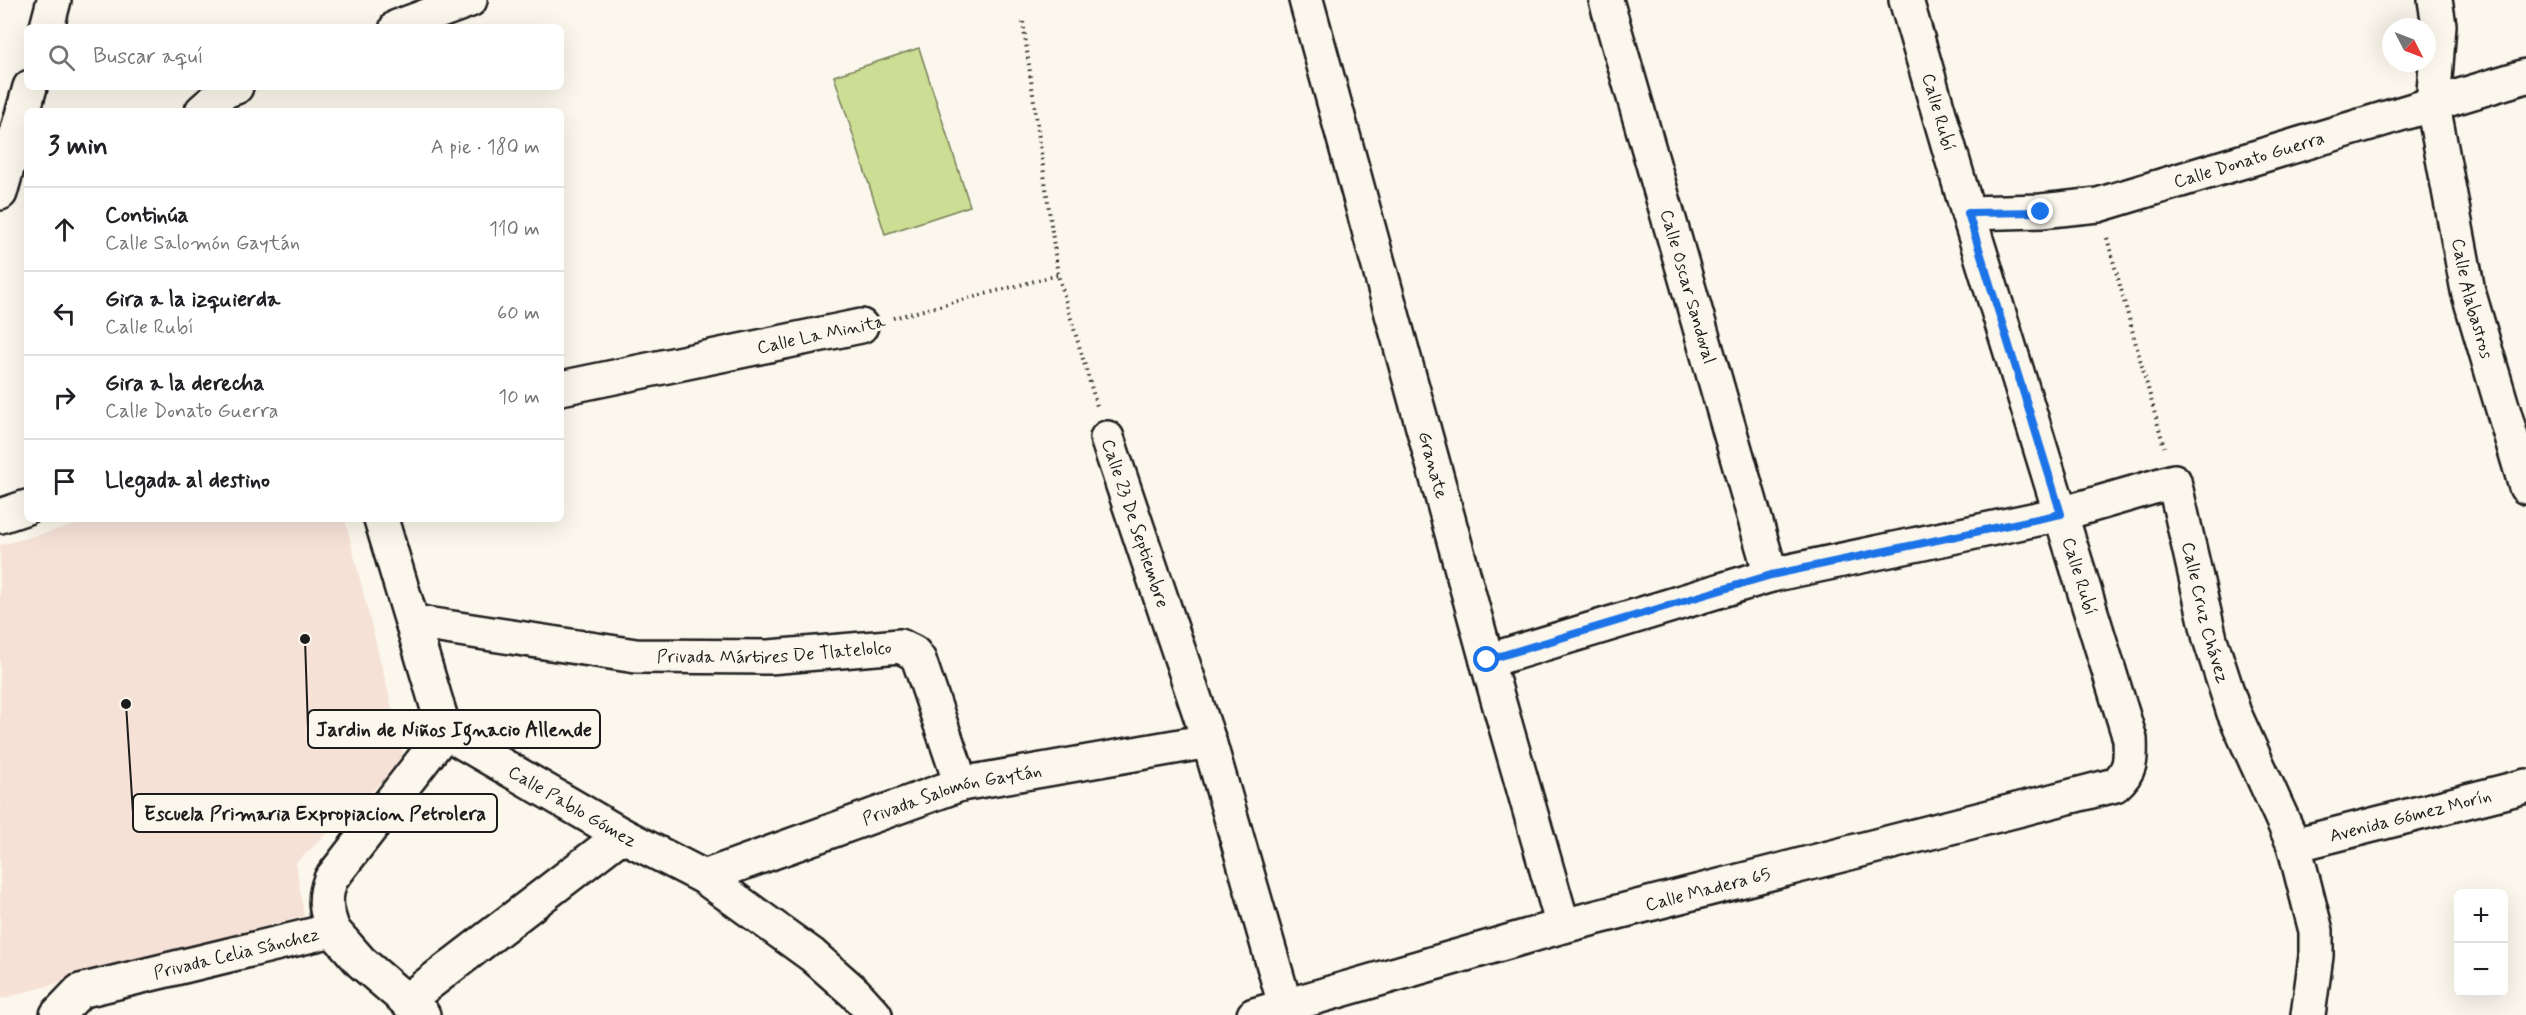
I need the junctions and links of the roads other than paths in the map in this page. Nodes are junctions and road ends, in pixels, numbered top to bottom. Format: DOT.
graph roads {
  1 [pos="54,0"];
  2 [pos="470,0"];
  3 [pos="1306,0"];
  4 [pos="1606,0"];
  5 [pos="1906,0"];
  6 [pos="2434,0"];
  7 [pos="48,24"];
  8 [pos="405,24"];
  9 [pos="2526,76"];
  10 [pos="29,90"];
  11 [pos="228,90"];
  12 [pos="2433,105"];
  13 [pos="24,108"];
  14 [pos="24,108"];
  15 [pos="205,108"];
  16 [pos="0,193"];
  17 [pos="1968,213"];
  18 [pos="861,326"];
  19 [pos="571,386"];
  20 [pos="1107,438"];
  21 [pos="2526,488"];
  22 [pos="24,508"];
  23 [pos="2061,514"];
  24 [pos="0,516"];
  25 [pos="382,522"];
  26 [pos="1771,575"];
  27 [pos="413,622"];
  28 [pos="1487,660"];
  29 [pos="445,732"];
  30 [pos="2130,739"];
  31 [pos="1209,741"];
  32 [pos="961,784"];
  33 [pos="2526,786"];
  34 [pos="622,835"];
  35 [pos="2294,845"];
  36 [pos="704,877"];
  37 [pos="1563,927"];
  38 [pos="333,930"];
  39 [pos="414,1008"];
  40 [pos="1286,1011"];
  41 [pos="57,1015"];
  42 [pos="875,1015"];
  43 [pos="1254,1015"];
  44 [pos="2308,1015"];
  1 -- 7 [label="street"];
  2 -- 8 [label="street"];
  3 -- 28 [label="street, Granate"];
  4 -- 26 [label="street, Calle Oscar Sandoval"];
  5 -- 17 [label="street, Calle Rubí"];
  6 -- 12 [label="street, Calle Alabastros"];
  9 -- 12 [label="street, Calle Donato Guerra"];
  10 -- 14 [label="street"];
  11 -- 15 [label="street"];
  12 -- 17 [label="street, Calle Donato Guerra"];
  12 -- 21 [label="street, Calle Alabastros"];
  13 -- 16 [label="street"];
  17 -- 23 [label="street, Calle Rubí"];
  18 -- 19 [label="street, Calle La Minita"];
  20 -- 31 [label="street, Calle 23 De Septiembre"];
  22 -- 24 [label="street"];
  23 -- 26 [label="street"];
  23 -- 30 [label="street, Calle Rubí"];
  23 -- 35 [label="street, Calle Cruz Chávez"];
  25 -- 27 [label="street"];
  26 -- 28 [label="street"];
  27 -- 29 [label="street"];
  27 -- 32 [label="street, Privada Mártires De Tlatelolco"];
  28 -- 37 [label="street, Granate"];
  29 -- 34 [label="street, Calle Pablo Gómez"];
  29 -- 38 [label="street, Privada Celia Sánchez"];
  30 -- 37 [label="street, Calle Madera 65"];
  31 -- 32 [label="street, Privada Salomón Gaytán"];
  31 -- 40 [label="street, Calle 23 De Septiembre"];
  32 -- 36 [label="street, Privada Salomón Gaytán"];
  33 -- 35 [label="street, Avenida Gómez Morín"];
  34 -- 36 [label="street, Calle Pablo Gómez"];
  34 -- 39 [label="street"];
  35 -- 44 [label="street, Calle Cruz Chávez"];
  36 -- 42 [label="street, Calle Pablo Gómez"];
  37 -- 40 [label="street, Calle Madera 65"];
  38 -- 39 [label="street"];
  38 -- 41 [label="street, Privada Celia Sánchez"];
  40 -- 43 [label="street, Calle Madera 65"];
}
